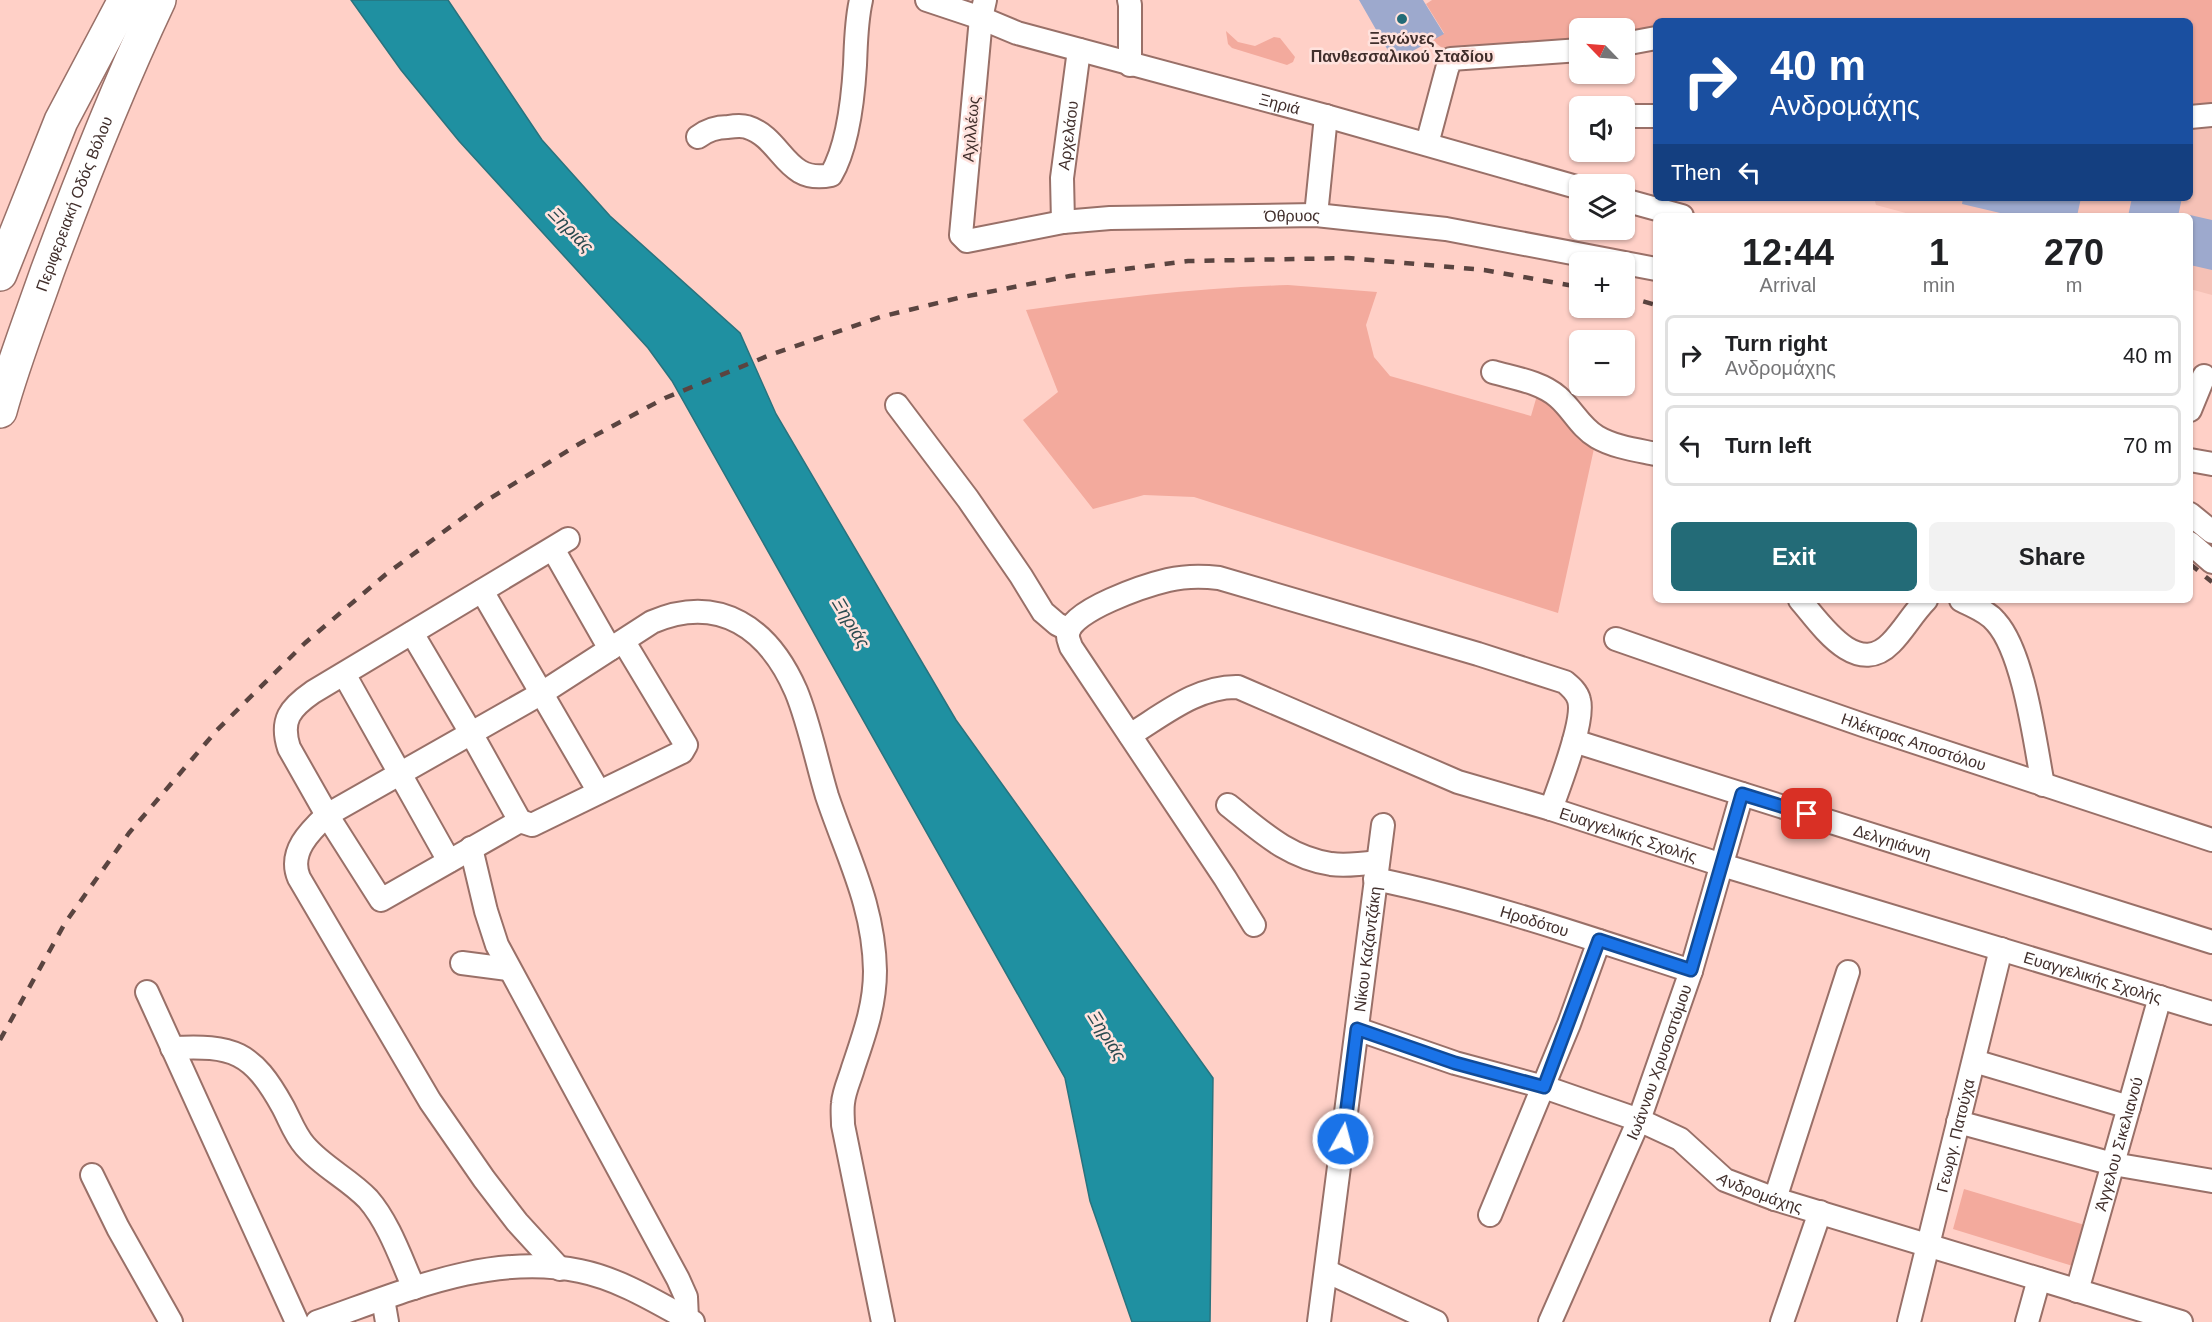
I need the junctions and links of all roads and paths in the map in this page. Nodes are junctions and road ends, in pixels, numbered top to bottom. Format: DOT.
graph roads {
  1 [pos="99,0"];
  2 [pos="125,0"];
  3 [pos="159,0"];
  4 [pos="178,0"];
  5 [pos="861,0"];
  6 [pos="927,0"];
  7 [pos="965,0"];
  8 [pos="1129,0"];
  9 [pos="983,9"];
  10 [pos="1653,39"];
  11 [pos="1635,42"];
  12 [pos="1078,50"];
  13 [pos="1569,51"];
  14 [pos="1130,65"];
  15 [pos="2212,115"];
  16 [pos="1326,116"];
  17 [pos="1635,116"];
  18 [pos="1653,116"];
  19 [pos="2193,117"];
  20 [pos="61,121"];
  21 [pos="103,128"];
  22 [pos="698,137"];
  23 [pos="1427,144"];
  24 [pos="1569,185"];
  25 [pos="1635,203"];
  26 [pos="1671,213"];
  27 [pos="1316,215"];
  28 [pos="1063,222"];
  29 [pos="963,239"];
  30 [pos="1570,252"];
  31 [pos="1635,264"];
  32 [pos="1653,268"];
  33 [pos="0,274"];
  34 [pos="1493,372"];
  35 [pos="2202,376"];
  36 [pos="2193,402"];
  37 [pos="897,405"];
  38 [pos="0,411"];
  39 [pos="1653,453"];
  40 [pos="2193,461"];
  41 [pos="2212,464"];
  42 [pos="2193,516"];
  43 [pos="2212,532"];
  44 [pos="2193,546"];
  45 [pos="2212,562"];
  46 [pos="482,591"];
  47 [pos="1803,603"];
  48 [pos="1923,603"];
  49 [pos="1967,603"];
  50 [pos="1069,630"];
  51 [pos="411,633"];
  52 [pos="1616,639"];
  53 [pos="617,645"];
  54 [pos="344,674"];
  55 [pos="542,693"];
  56 [pos="471,733"];
  57 [pos="1130,735"];
  58 [pos="1574,741"];
  59 [pos="399,774"];
  60 [pos="2043,785"];
  61 [pos="600,792"];
  62 [pos="1742,794"];
  63 [pos="1228,805"];
  64 [pos="1551,809"];
  65 [pos="327,815"];
  66 [pos="520,821"];
  67 [pos="1383,825"];
  68 [pos="2212,840"];
  69 [pos="471,848"];
  70 [pos="449,861"];
  71 [pos="1722,865"];
  72 [pos="1376,871"];
  73 [pos="1254,925"];
  74 [pos="1599,940"];
  75 [pos="2212,942"];
  76 [pos="2001,949"];
  77 [pos="462,963"];
  78 [pos="508,969"];
  79 [pos="1691,970"];
  80 [pos="1848,972"];
  81 [pos="147,992"];
  82 [pos="2160,997"];
  83 [pos="2212,1013"];
  84 [pos="1357,1029"];
  85 [pos="172,1048"];
  86 [pos="1974,1060"];
  87 [pos="1544,1087"];
  88 [pos="2129,1107"];
  89 [pos="1639,1120"];
  90 [pos="1958,1122"];
  91 [pos="2113,1164"];
  92 [pos="92,1175"];
  93 [pos="2212,1181"];
  94 [pos="1775,1199"];
  95 [pos="1820,1212"];
  96 [pos="1490,1215"];
  97 [pos="1929,1246"];
  98 [pos="560,1269"];
  99 [pos="1326,1271"];
  100 [pos="2039,1279"];
  101 [pos="414,1288"];
  102 [pos="2078,1291"];
  103 [pos="383,1299"];
  104 [pos="2139,1316"];
  105 [pos="690,1320"];
  106 [pos="171,1322"];
  107 [pos="297,1322"];
  108 [pos="317,1322"];
  109 [pos="387,1322"];
  110 [pos="883,1322"];
  111 [pos="1319,1322"];
  112 [pos="1436,1322"];
  113 [pos="1550,1322"];
  114 [pos="1782,1322"];
  115 [pos="1909,1322"];
  116 [pos="2027,1322"];
  117 [pos="2181,1322"];
  1 -- 20 [label="main road"];
  2 -- 20 [label="main road"];
  3 -- 21 [label="main road, Περιφερειακή Οδός Βόλου"];
  4 -- 21 [label="main road"];
  5 -- 22 [label="street"];
  6 -- 9 [label="street, Ξηριά"];
  7 -- 9 [label="street"];
  8 -- 14 [label="street"];
  9 -- 12 [label="street, Ξηριά"];
  9 -- 29 [label="street, Αχιλλέως"];
  10 -- 11 [label="street"];
  12 -- 14 [label="street, Ξηριά"];
  12 -- 28 [label="street, Αρχελάου"];
  13 -- 23 [label="street"];
  14 -- 16 [label="street, Ξηριά"];
  15 -- 19 [label="street"];
  16 -- 23 [label="street, Ξηριά"];
  16 -- 27 [label="street"];
  17 -- 18 [label="street"];
  20 -- 33 [label="main road"];
  21 -- 38 [label="main road, Περιφερειακή Οδός Βόλου"];
  23 -- 24 [label="street, Ξηριά"];
  25 -- 26 [label="street"];
  27 -- 28 [label="street, Όθρυος"];
  27 -- 30 [label="street, Όθρυος"];
  28 -- 29 [label="street, Όθρυος"];
  31 -- 32 [label="street, Όθρυος"];
  34 -- 39 [label="street"];
  35 -- 36 [label="street"];
  37 -- 50 [label="street"];
  40 -- 41 [label="street"];
  42 -- 43 [label="street"];
  44 -- 45 [label="street"];
  46 -- 51 [label="street"];
  46 -- 53 [label="street"];
  46 -- 55 [label="street"];
  47 -- 48 [label="street"];
  49 -- 60 [label="street"];
  50 -- 57 [label="street"];
  50 -- 58 [label="street"];
  51 -- 54 [label="street"];
  51 -- 56 [label="street"];
  52 -- 60 [label="street, Ηλέκτρας Αποστόλου"];
  53 -- 55 [label="street"];
  53 -- 61 [label="street"];
  53 -- 110 [label="street"];
  54 -- 59 [label="street"];
  54 -- 65 [label="street"];
  55 -- 56 [label="street"];
  55 -- 61 [label="street"];
  56 -- 59 [label="street"];
  56 -- 66 [label="street"];
  57 -- 64 [label="street, Ευαγγελικής Σχολής"];
  57 -- 73 [label="street"];
  58 -- 62 [label="street, Δελγηιάννη"];
  58 -- 64 [label="street"];
  59 -- 65 [label="street"];
  59 -- 70 [label="street"];
  60 -- 68 [label="street, Ηλέκτρας Αποστόλου"];
  61 -- 66 [label="street"];
  62 -- 71 [label="street, Ιωάννου Χρυσοστόμου"];
  62 -- 75 [label="street, Δελγηιάννη"];
  63 -- 72 [label="street, Ηροδότου"];
  64 -- 71 [label="street, Ευαγγελικής Σχολής"];
  65 -- 70 [label="street"];
  65 -- 98 [label="street"];
  66 -- 69 [label="street"];
  67 -- 72 [label="street, Νίκου Καζαντζάκη"];
  69 -- 70 [label="street"];
  69 -- 78 [label="street"];
  71 -- 76 [label="street, Ευαγγελικής Σχολής"];
  71 -- 79 [label="street, Ιωάννου Χρυσοστόμου"];
  72 -- 74 [label="street, Ηροδότου"];
  72 -- 84 [label="street, Νίκου Καζαντζάκη"];
  74 -- 79 [label="street, Ηροδότου"];
  74 -- 87 [label="street"];
  76 -- 82 [label="street, Ευαγγελικής Σχολής"];
  76 -- 86 [label="street, Γεωργ. Πατούχα"];
  77 -- 78 [label="street"];
  78 -- 105 [label="street"];
  79 -- 89 [label="street, Ιωάννου Χρυσοστόμου"];
  80 -- 94 [label="street"];
  81 -- 85 [label="street"];
  82 -- 83 [label="street, Ευαγγελικής Σχολής"];
  82 -- 88 [label="street, Άγγελου Σικελιανού"];
  84 -- 87 [label="street, Ανδρομάχης"];
  84 -- 99 [label="street, Νίκου Καζαντζάκη"];
  85 -- 101 [label="street"];
  85 -- 107 [label="street"];
  86 -- 88 [label="street"];
  86 -- 90 [label="street, Γεωργ. Πατούχα"];
  87 -- 89 [label="street, Ανδρομάχης"];
  87 -- 96 [label="street"];
  88 -- 91 [label="street, Άγγελου Σικελιανού"];
  89 -- 94 [label="street, Ανδρομάχης"];
  89 -- 113 [label="street, Ιωάννου Χρυσοστόμου"];
  90 -- 91 [label="street"];
  90 -- 97 [label="street, Γεωργ. Πατούχα"];
  91 -- 93 [label="street"];
  91 -- 102 [label="street, Άγγελου Σικελιανού"];
  92 -- 106 [label="street"];
  94 -- 95 [label="street, Ανδρομάχης"];
  95 -- 97 [label="street, Ανδρομάχης"];
  95 -- 114 [label="street"];
  97 -- 100 [label="street, Ανδρομάχης"];
  97 -- 115 [label="street, Γεωργ. Πατούχα"];
  98 -- 101 [label="street"];
  98 -- 105 [label="street"];
  99 -- 111 [label="street, Νίκου Καζαντζάκη"];
  99 -- 112 [label="street"];
  100 -- 102 [label="street, Ανδρομάχης"];
  100 -- 116 [label="street"];
  101 -- 103 [label="street"];
  102 -- 104 [label="street, Ανδρομάχης"];
  103 -- 108 [label="street"];
  103 -- 109 [label="street"];
  104 -- 117 [label="street, Ανδρομάχης"];
}
